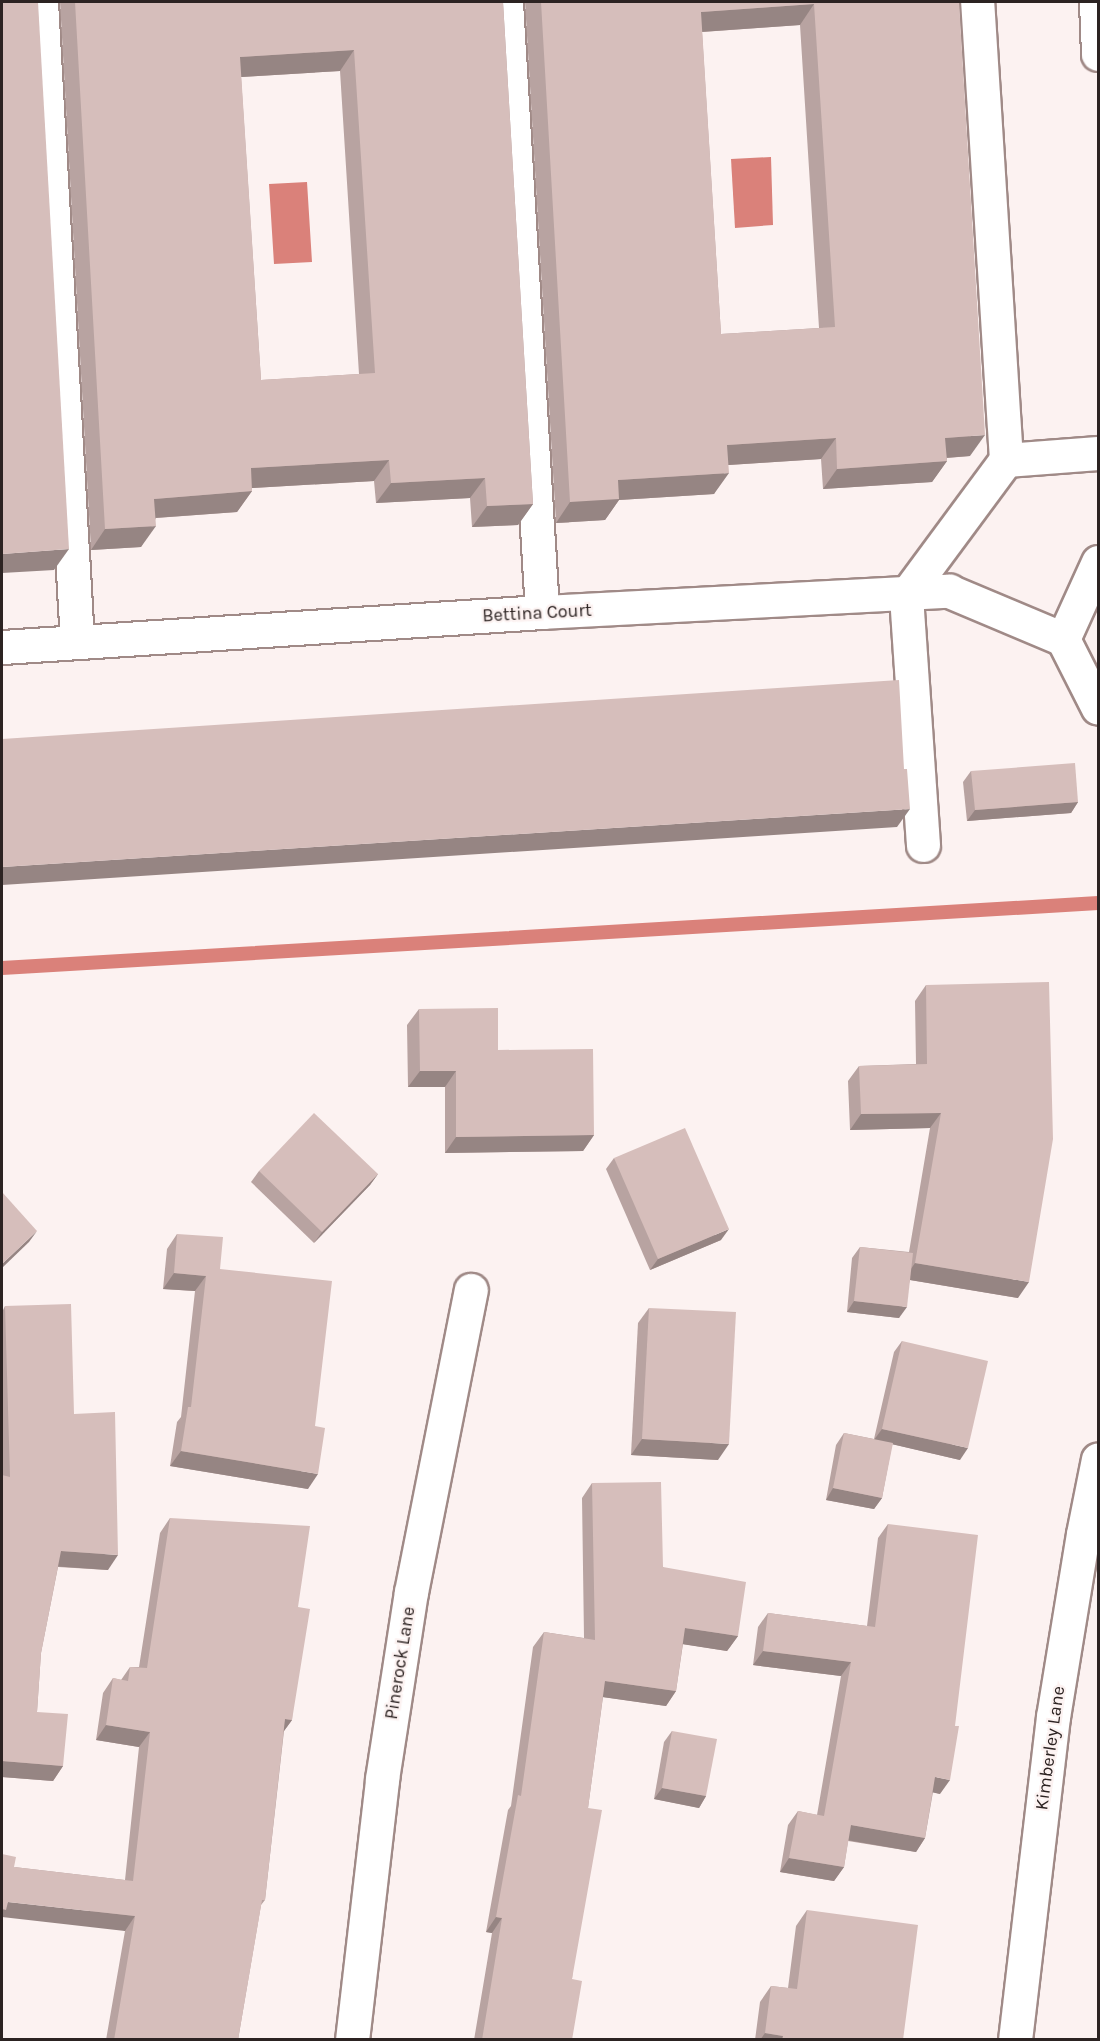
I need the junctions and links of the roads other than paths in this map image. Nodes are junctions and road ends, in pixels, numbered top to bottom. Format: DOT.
graph roads {
  1 [pos="41,2"];
  2 [pos="506,2"];
  3 [pos="977,2"];
  4 [pos="1096,2"];
  5 [pos="1098,54"];
  6 [pos="1098,453"];
  7 [pos="1006,460"];
  8 [pos="1098,562"];
  9 [pos="906,595"];
  10 [pos="542,612"];
  11 [pos="1063,639"];
  12 [pos="77,642"];
  13 [pos="2,647"];
  14 [pos="1098,708"];
  15 [pos="923,845"];
  16 [pos="471,1290"];
  17 [pos="1098,1459"];
  18 [pos="352,2040"];
  19 [pos="1015,2040"];
  1 -- 12 [label="street"];
  2 -- 10 [label="street"];
  3 -- 7 [label="street"];
  4 -- 5 [label="street"];
  6 -- 7 [label="street"];
  7 -- 9 [label="street"];
  8 -- 11 [label="street"];
  9 -- 10 [label="street, Bettina Court"];
  9 -- 11 [label="street, Bettina Court"];
  9 -- 15 [label="street"];
  10 -- 12 [label="street, Bettina Court"];
  11 -- 14 [label="street"];
  12 -- 13 [label="street, Bettina Court"];
  16 -- 18 [label="street, Pinerock Lane"];
  17 -- 19 [label="street, Kimberley Lane"];
}
